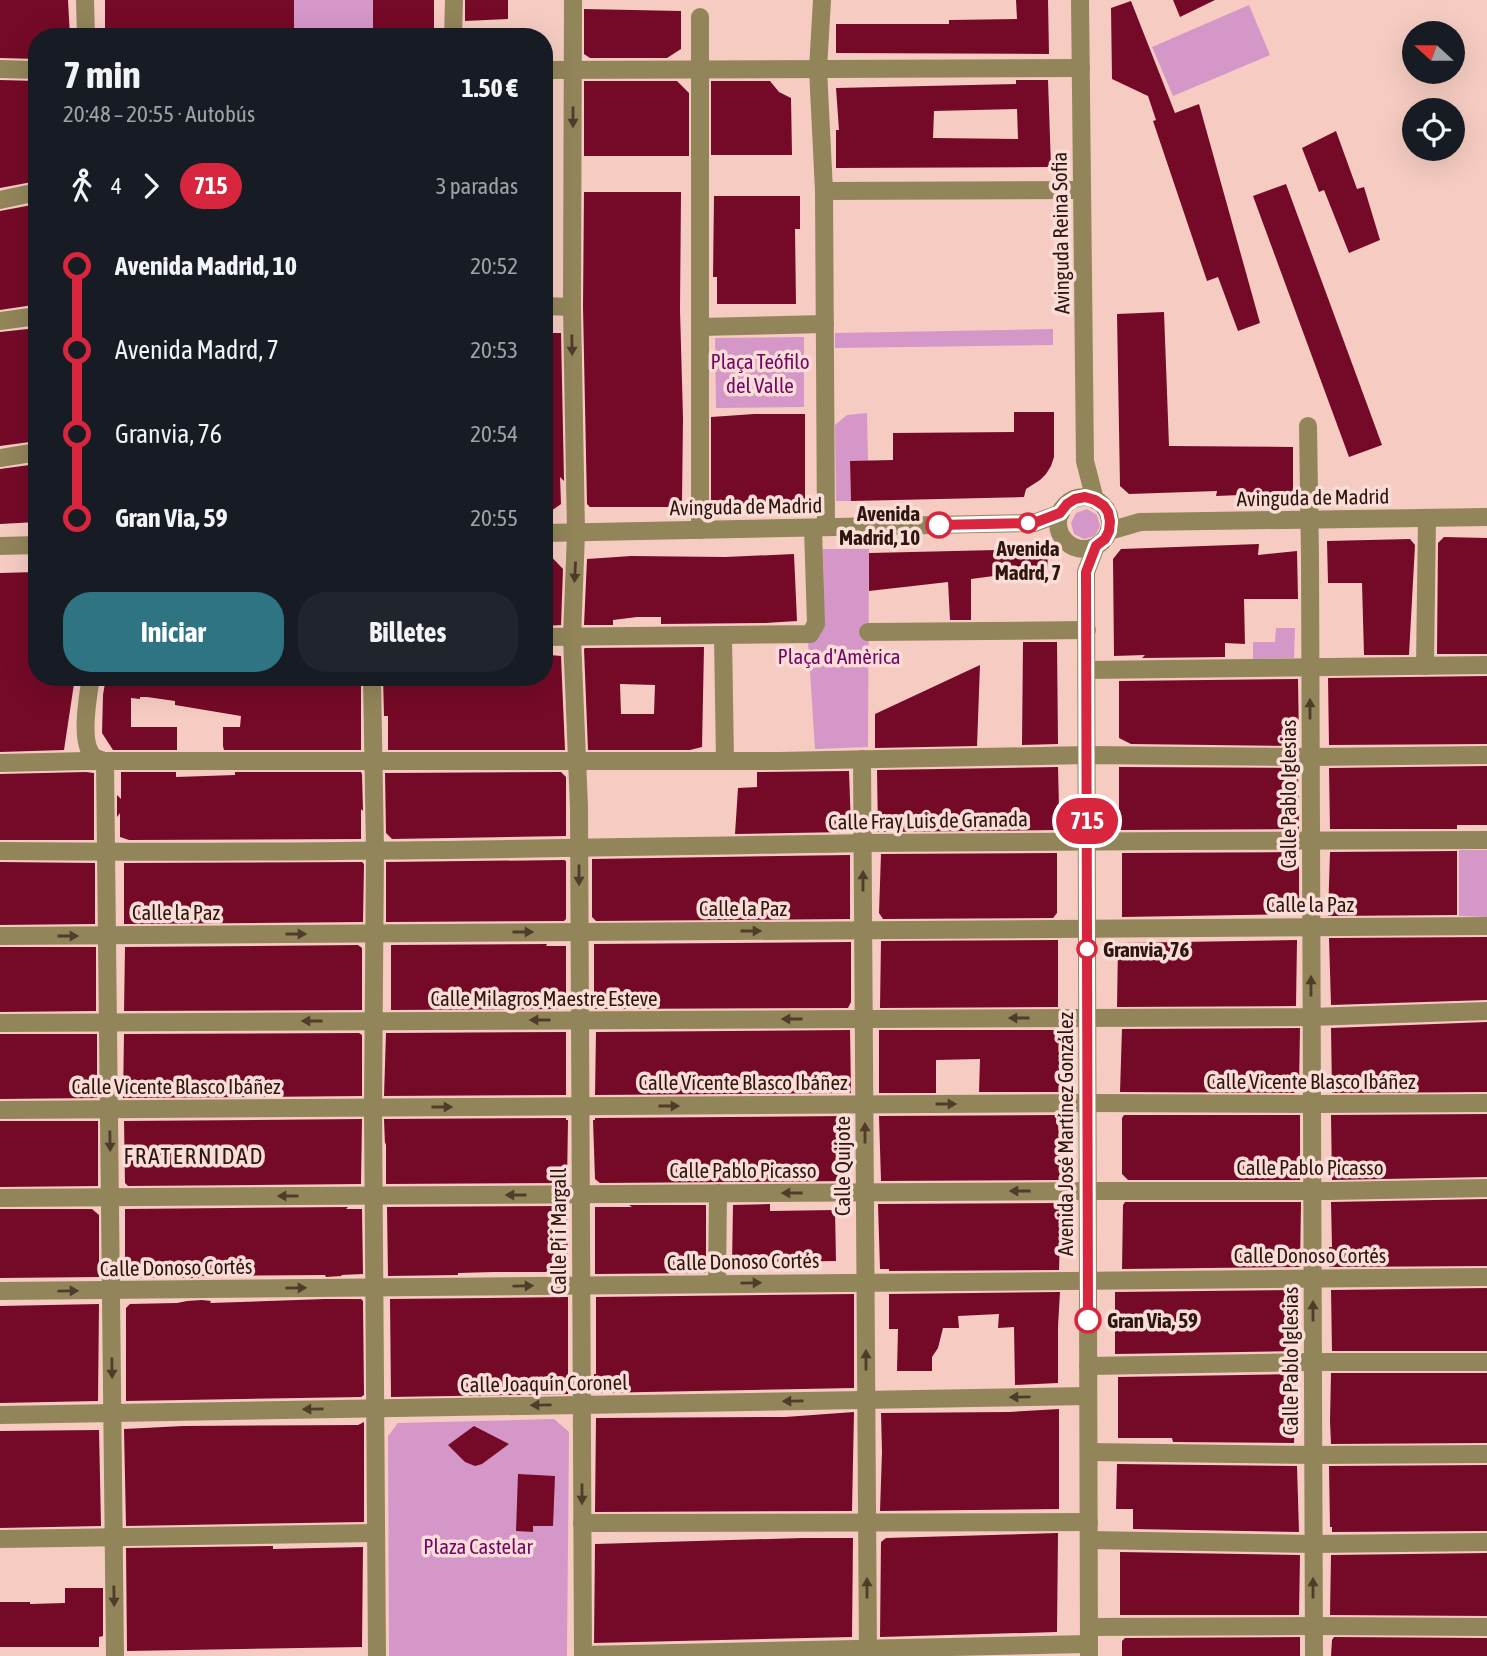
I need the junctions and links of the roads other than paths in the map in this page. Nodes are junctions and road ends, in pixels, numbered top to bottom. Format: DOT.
graph roads {
  1 [pos="85,0"];
  2 [pos="454,0"];
  3 [pos="573,0"];
  4 [pos="822,0"];
  5 [pos="1080,0"];
  6 [pos="700,17"];
  7 [pos="86,28"];
  8 [pos="453,28"];
  9 [pos="1081,68"];
  10 [pos="0,69"];
  11 [pos="28,69"];
  12 [pos="700,69"];
  13 [pos="818,69"];
  14 [pos="553,70"];
  15 [pos="573,70"];
  16 [pos="1082,190"];
  17 [pos="824,191"];
  18 [pos="28,194"];
  19 [pos="0,200"];
  20 [pos="553,306"];
  21 [pos="572,307"];
  22 [pos="28,317"];
  23 [pos="0,321"];
  24 [pos="825,324"];
  25 [pos="700,327"];
  26 [pos="1308,426"];
  27 [pos="28,453"];
  28 [pos="0,458"];
  29 [pos="1085,465"];
  30 [pos="1075,499"];
  31 [pos="1102,506"];
  32 [pos="1060,513"];
  33 [pos="1487,517"];
  34 [pos="1427,518"];
  35 [pos="1310,520"];
  36 [pos="1140,522"];
  37 [pos="1034,523"];
  38 [pos="820,528"];
  39 [pos="700,530"];
  40 [pos="1109,531"];
  41 [pos="553,533"];
  42 [pos="576,533"];
  43 [pos="1061,534"];
  44 [pos="28,545"];
  45 [pos="0,546"];
  46 [pos="1096,546"];
  47 [pos="1076,548"];
  48 [pos="1086,572"];
  49 [pos="1087,630"];
  50 [pos="868,632"];
  51 [pos="723,635"];
  52 [pos="553,638"];
  53 [pos="572,638"];
  54 [pos="1487,665"];
  55 [pos="1425,666"];
  56 [pos="1310,667"];
  57 [pos="1087,670"];
  58 [pos="90,686"];
  59 [pos="372,686"];
  60 [pos="1087,755"];
  61 [pos="1487,755"];
  62 [pos="1311,757"];
  63 [pos="862,760"];
  64 [pos="105,761"];
  65 [pos="373,761"];
  66 [pos="578,761"];
  67 [pos="725,761"];
  68 [pos="0,762"];
  69 [pos="1487,840"];
  70 [pos="1087,841"];
  71 [pos="1311,841"];
  72 [pos="863,844"];
  73 [pos="579,847"];
  74 [pos="375,850"];
  75 [pos="0,851"];
  76 [pos="107,852"];
  77 [pos="1487,926"];
  78 [pos="1311,927"];
  79 [pos="1087,928"];
  80 [pos="863,930"];
  81 [pos="579,932"];
  82 [pos="374,933"];
  83 [pos="107,935"];
  84 [pos="0,936"];
  85 [pos="1487,1012"];
  86 [pos="1311,1017"];
  87 [pos="1088,1018"];
  88 [pos="864,1019"];
  89 [pos="580,1020"];
  90 [pos="374,1021"];
  91 [pos="108,1022"];
  92 [pos="0,1023"];
  93 [pos="1088,1102"];
  94 [pos="1487,1103"];
  95 [pos="865,1104"];
  96 [pos="1312,1104"];
  97 [pos="580,1106"];
  98 [pos="373,1108"];
  99 [pos="109,1109"];
  100 [pos="0,1110"];
  101 [pos="1487,1188"];
  102 [pos="1088,1191"];
  103 [pos="1313,1191"];
  104 [pos="865,1192"];
  105 [pos="718,1193"];
  106 [pos="581,1194"];
  107 [pos="374,1196"];
  108 [pos="0,1198"];
  109 [pos="110,1198"];
  110 [pos="1487,1277"];
  111 [pos="1313,1278"];
  112 [pos="1088,1280"];
  113 [pos="866,1282"];
  114 [pos="717,1284"];
  115 [pos="581,1285"];
  116 [pos="374,1287"];
  117 [pos="111,1290"];
  118 [pos="0,1291"];
  119 [pos="1313,1362"];
  120 [pos="1487,1362"];
  121 [pos="1088,1366"];
  122 [pos="1088,1396"];
  123 [pos="866,1400"];
  124 [pos="582,1405"];
  125 [pos="375,1408"];
  126 [pos="112,1413"];
  127 [pos="0,1415"];
  128 [pos="1089,1452"];
  129 [pos="1487,1454"];
  130 [pos="1313,1455"];
  131 [pos="582,1523"];
  132 [pos="867,1523"];
  133 [pos="1089,1531"];
  134 [pos="376,1533"];
  135 [pos="114,1537"];
  136 [pos="0,1539"];
  137 [pos="1487,1542"];
  138 [pos="1313,1544"];
  139 [pos="1313,1626"];
  140 [pos="1487,1627"];
  141 [pos="1089,1642"];
  142 [pos="868,1652"];
  143 [pos="115,1656"];
  144 [pos="377,1656"];
  145 [pos="583,1656"];
  146 [pos="1314,1656"];
  1 -- 7 [label="street"];
  2 -- 8 [label="street"];
  3 -- 15 [label="street, Calle Pi i Margall"];
  4 -- 13 [label="street"];
  5 -- 9 [label="street, Avinguda Reina Sofia"];
  6 -- 12 [label="street"];
  9 -- 13 [label="street"];
  9 -- 16 [label="street, Avinguda Reina Sofia"];
  10 -- 11 [label="street"];
  12 -- 13 [label="street"];
  12 -- 15 [label="street"];
  12 -- 25 [label="street"];
  13 -- 17 [label="street"];
  14 -- 15 [label="street"];
  15 -- 21 [label="street, Calle Pi i Margall, one-way"];
  16 -- 17 [label="street"];
  16 -- 29 [label="street, Avinguda Reina Sofia"];
  17 -- 24 [label="street"];
  18 -- 19 [label="street"];
  20 -- 21 [label="street"];
  21 -- 42 [label="street, Calle Pi i Margall, one-way"];
  22 -- 23 [label="street"];
  24 -- 25 [label="street"];
  24 -- 38 [label="street"];
  25 -- 39 [label="street"];
  26 -- 35 [label="street, Calle Pablo Iglesias"];
  27 -- 28 [label="street"];
  29 -- 30 [label="street, Avinguda Reina Sofia"];
  29 -- 31 [label="street, Avinguda Reina Sofia"];
  30 -- 31 [label="street"];
  30 -- 32 [label="street"];
  31 -- 36 [label="street, Avinguda de Madrid"];
  31 -- 40 [label="street"];
  32 -- 37 [label="street, Avinguda de Madrid"];
  32 -- 43 [label="street"];
  33 -- 34 [label="street, Avinguda de Madrid"];
  34 -- 35 [label="street, Avinguda de Madrid"];
  34 -- 55 [label="street"];
  35 -- 36 [label="street, Avinguda de Madrid"];
  35 -- 56 [label="street, Calle Pablo Iglesias"];
  36 -- 40 [label="street, Avinguda de Madrid"];
  37 -- 38 [label="street, Avinguda de Madrid"];
  37 -- 43 [label="street, Avinguda de Madrid"];
  38 -- 39 [label="street, Avinguda de Madrid"];
  38 -- 51 [label="street"];
  39 -- 42 [label="street, Avinguda de Madrid"];
  40 -- 46 [label="street"];
  41 -- 42 [label="street, Avinguda de Madrid"];
  42 -- 53 [label="street, Calle Pi i Margall, one-way"];
  43 -- 47 [label="street"];
  44 -- 45 [label="street"];
  46 -- 47 [label="street"];
  46 -- 48 [label="street"];
  47 -- 48 [label="street"];
  48 -- 49 [label="street, Avenida José Martínez González"];
  49 -- 50 [label="street"];
  49 -- 57 [label="street, Avenida José Martínez González"];
  51 -- 53 [label="street"];
  51 -- 67 [label="street"];
  52 -- 53 [label="street"];
  53 -- 66 [label="street, Calle Pi i Margall"];
  54 -- 55 [label="street"];
  55 -- 56 [label="street"];
  56 -- 57 [label="street"];
  62 -- 56 [label="street, Calle Pablo Iglesias, one-way"];
  57 -- 60 [label="street, Avenida José Martínez González"];
  58 -- 64 [label="street"];
  59 -- 65 [label="street"];
  60 -- 62 [label="street"];
  60 -- 63 [label="street"];
  60 -- 70 [label="street, Avenida José Martínez González"];
  61 -- 62 [label="street"];
  62 -- 71 [label="street, Calle Pablo Iglesias"];
  63 -- 67 [label="street"];
  63 -- 72 [label="street, Calle Quijote"];
  64 -- 65 [label="street"];
  64 -- 68 [label="street"];
  64 -- 76 [label="street"];
  65 -- 66 [label="street"];
  65 -- 74 [label="street"];
  66 -- 67 [label="street"];
  66 -- 73 [label="street, Calle Pi i Margall"];
  69 -- 71 [label="street, Calle Fray Luis de Granada"];
  70 -- 71 [label="street, Calle Fray Luis de Granada"];
  70 -- 72 [label="street, Calle Fray Luis de Granada"];
  70 -- 79 [label="street, Avenida José Martínez González"];
  71 -- 78 [label="street, Calle Pablo Iglesias"];
  72 -- 73 [label="street, Calle Fray Luis de Granada"];
  80 -- 72 [label="street, Calle Quijote, one-way"];
  73 -- 74 [label="street, Calle Fray Luis de Granada"];
  73 -- 81 [label="street, Calle Pi i Margall, one-way"];
  74 -- 76 [label="street, Calle Fray Luis de Granada"];
  74 -- 82 [label="street"];
  75 -- 76 [label="street, Calle Fray Luis de Granada"];
  76 -- 83 [label="street"];
  77 -- 78 [label="street, Calle la Paz"];
  78 -- 79 [label="street, Calle la Paz"];
  86 -- 78 [label="street, Calle Pablo Iglesias, one-way"];
  79 -- 80 [label="street, Calle la Paz"];
  79 -- 87 [label="street, Avenida José Martínez González"];
  81 -- 80 [label="street, Calle la Paz, one-way"];
  80 -- 88 [label="street, Calle Quijote"];
  82 -- 81 [label="street, Calle la Paz, one-way"];
  81 -- 89 [label="street, Calle Pi i Margall"];
  83 -- 82 [label="street, Calle la Paz, one-way"];
  82 -- 90 [label="street"];
  84 -- 83 [label="street, Calle la Paz, one-way"];
  83 -- 91 [label="street"];
  85 -- 86 [label="street, Calle Milagros Maestre Esteve"];
  86 -- 87 [label="street, Calle Milagros Maestre Esteve"];
  86 -- 96 [label="street, Calle Pablo Iglesias"];
  87 -- 88 [label="street, Calle Milagros Maestre Esteve, one-way"];
  87 -- 93 [label="street, Avenida José Martínez González"];
  88 -- 89 [label="street, Calle Milagros Maestre Esteve, one-way"];
  88 -- 95 [label="street, Calle Quijote"];
  89 -- 90 [label="street, Calle Milagros Maestre Esteve, one-way"];
  89 -- 97 [label="street, Calle Pi i Margall"];
  90 -- 91 [label="street, Calle Milagros Maestre Esteve, one-way"];
  90 -- 98 [label="street"];
  91 -- 92 [label="street, Calle Milagros Maestre Esteve"];
  91 -- 99 [label="street"];
  95 -- 93 [label="street, Calle Vicente Blasco Ibáñez, one-way"];
  93 -- 96 [label="street, Calle Vicente Blasco Ibáñez"];
  93 -- 102 [label="street, Avenida José Martínez González"];
  94 -- 96 [label="street, Calle Vicente Blasco Ibáñez"];
  97 -- 95 [label="street, Calle Vicente Blasco Ibáñez, one-way"];
  104 -- 95 [label="street, Calle Quijote, one-way"];
  96 -- 103 [label="street, Calle Pablo Iglesias"];
  98 -- 97 [label="street, Calle Vicente Blasco Ibáñez, one-way"];
  97 -- 106 [label="street, Calle Pi i Margall"];
  98 -- 99 [label="street, Calle Vicente Blasco Ibáñez"];
  98 -- 107 [label="street"];
  99 -- 100 [label="street, Calle Vicente Blasco Ibáñez"];
  99 -- 109 [label="street, one-way"];
  101 -- 103 [label="street, Calle Pablo Picasso"];
  102 -- 103 [label="street, Calle Pablo Picasso"];
  102 -- 104 [label="street, Calle Pablo Picasso, one-way"];
  102 -- 112 [label="street, Avenida José Martínez González"];
  103 -- 111 [label="street, Calle Pablo Iglesias"];
  104 -- 105 [label="street, Calle Pablo Picasso, one-way"];
  104 -- 113 [label="street, Calle Quijote"];
  105 -- 106 [label="street, Calle Pablo Picasso"];
  105 -- 114 [label="street"];
  106 -- 107 [label="street, Calle Pablo Picasso, one-way"];
  106 -- 115 [label="street, Calle Pi i Margall"];
  107 -- 109 [label="street, Calle Pablo Picasso, one-way"];
  107 -- 116 [label="street"];
  108 -- 109 [label="street, Calle Pablo Picasso"];
  109 -- 117 [label="street"];
  110 -- 111 [label="street, Calle Donoso Cortés"];
  111 -- 112 [label="street, Calle Donoso Cortés"];
  119 -- 111 [label="street, Calle Pablo Iglesias, one-way"];
  112 -- 113 [label="street, Calle Donoso Cortés"];
  112 -- 121 [label="street, Avenida José Martínez González"];
  114 -- 113 [label="street, Calle Donoso Cortés, one-way"];
  123 -- 113 [label="street, Calle Quijote, one-way"];
  114 -- 115 [label="street, Calle Donoso Cortés"];
  116 -- 115 [label="street, Calle Donoso Cortés, one-way"];
  115 -- 124 [label="street, Calle Pi i Margall"];
  117 -- 116 [label="street, Calle Donoso Cortés, one-way"];
  116 -- 125 [label="street"];
  118 -- 117 [label="street, Calle Donoso Cortés, one-way"];
  117 -- 126 [label="street, one-way"];
  119 -- 120 [label="street"];
  119 -- 121 [label="street"];
  119 -- 130 [label="street, Calle Pablo Iglesias"];
  121 -- 122 [label="street, Avenida José Martínez González"];
  122 -- 123 [label="street, Calle Joaquín Coronel, one-way"];
  122 -- 128 [label="street, Avenida José Martínez González"];
  123 -- 124 [label="street, Calle Joaquín Coronel, one-way"];
  123 -- 132 [label="street, Calle Quijote"];
  124 -- 125 [label="street, Calle Joaquín Coronel, one-way"];
  124 -- 131 [label="street, Calle Pi i Margall, one-way"];
  125 -- 126 [label="street, Calle Joaquín Coronel, one-way"];
  125 -- 134 [label="street"];
  126 -- 127 [label="street, Calle Joaquín Coronel"];
  126 -- 135 [label="street"];
  128 -- 130 [label="street"];
  128 -- 133 [label="street, Avenida José Martínez González"];
  129 -- 130 [label="street"];
  130 -- 138 [label="street, Calle Pablo Iglesias"];
  131 -- 132 [label="street"];
  131 -- 145 [label="street, Calle Pi i Margall"];
  132 -- 133 [label="street"];
  142 -- 132 [label="street, Calle Quijote, one-way"];
  133 -- 138 [label="street"];
  133 -- 141 [label="street, Avenida José Martínez González"];
  134 -- 135 [label="street"];
  134 -- 144 [label="street"];
  135 -- 136 [label="street"];
  135 -- 143 [label="street, one-way"];
  137 -- 138 [label="street"];
  139 -- 138 [label="street, Calle Pablo Iglesias, one-way"];
  139 -- 140 [label="street"];
  139 -- 141 [label="street"];
  139 -- 146 [label="street, Calle Pablo Iglesias"];
  141 -- 142 [label="street"];
  142 -- 145 [label="street"];
}
